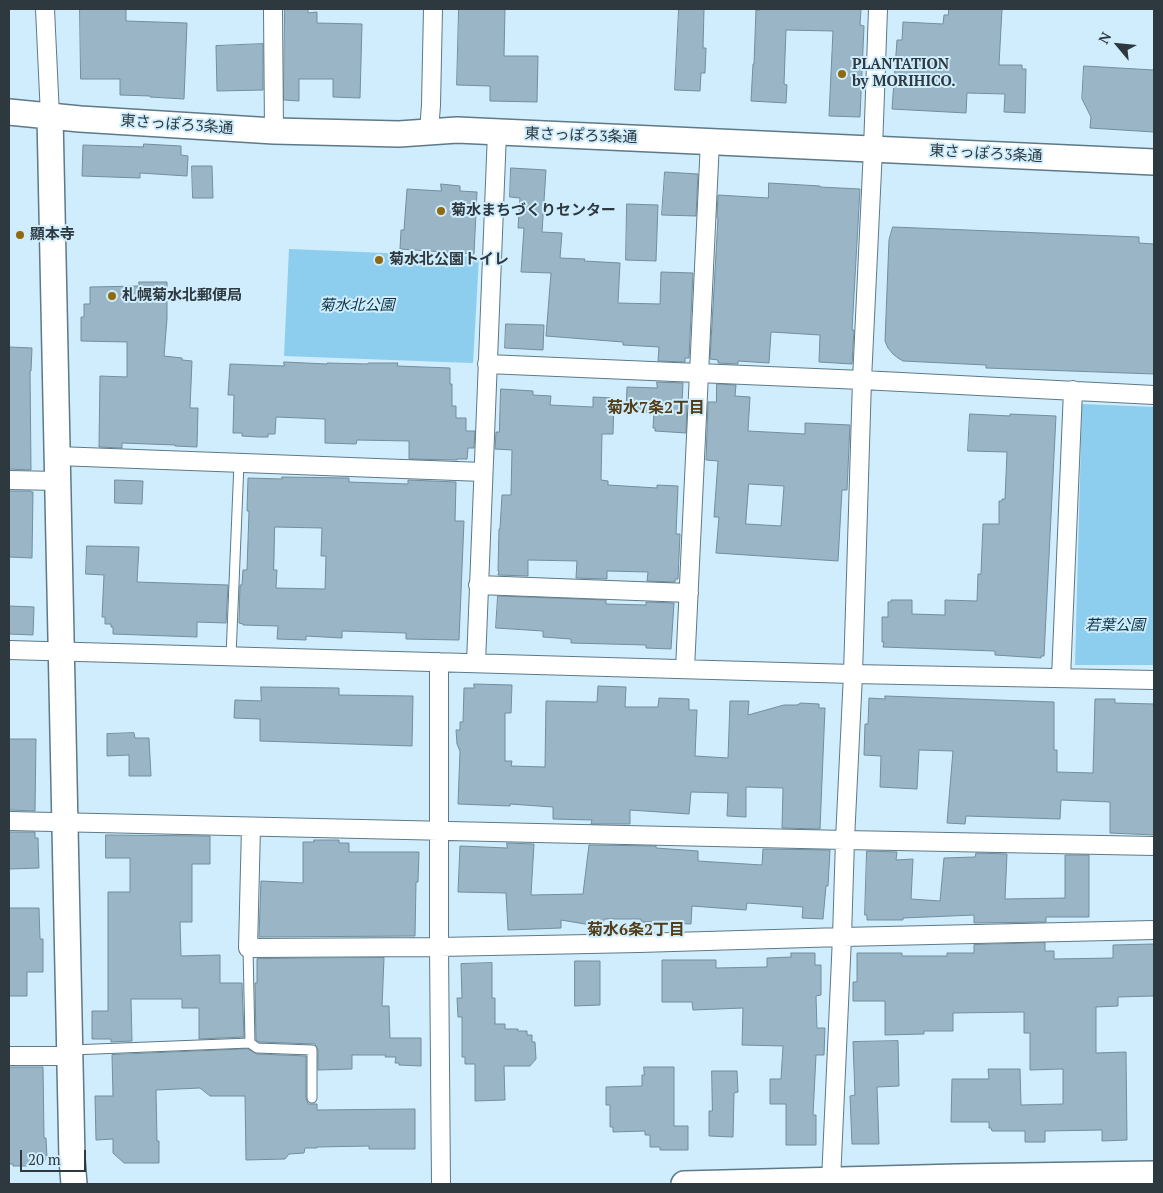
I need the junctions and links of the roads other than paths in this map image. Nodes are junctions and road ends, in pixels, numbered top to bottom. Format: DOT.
graph roads {
  1 [pos="45,9"];
  2 [pos="273,9"];
  3 [pos="433,9"];
  4 [pos="878,9"];
  5 [pos="9,112"];
  6 [pos="50,116"];
  7 [pos="274,131"];
  8 [pos="429,131"];
  9 [pos="497,132"];
  10 [pos="710,141"];
  11 [pos="873,149"];
  12 [pos="1154,162"];
  13 [pos="487,364"];
  14 [pos="699,373"];
  15 [pos="862,380"];
  16 [pos="1073,390"];
  17 [pos="1154,394"];
  18 [pos="57,456"];
  19 [pos="239,463"];
  20 [pos="483,472"];
  21 [pos="9,480"];
  22 [pos="58,481"];
  23 [pos="478,584"];
  24 [pos="689,593"];
  25 [pos="9,650"];
  26 [pos="60,651"];
  27 [pos="231,656"];
  28 [pos="439,662"];
  29 [pos="476,663"];
  30 [pos="685,669"];
  31 [pos="853,674"];
  32 [pos="1061,678"];
  33 [pos="1154,680"];
  34 [pos="9,820"];
  35 [pos="64,822"];
  36 [pos="251,827"];
  37 [pos="439,830"];
  38 [pos="845,840"];
  39 [pos="1154,846"];
  40 [pos="1154,930"];
  41 [pos="842,937"];
  42 [pos="439,947"];
  43 [pos="248,948"];
  44 [pos="250,1043"];
  45 [pos="70,1053"];
  46 [pos="9,1056"];
  47 [pos="312,1098"];
  48 [pos="1154,1174"];
  49 [pos="831,1181"];
  50 [pos="958,1181"];
  51 [pos="74,1184"];
  52 [pos="441,1184"];
  53 [pos="684,1184"];
  1 -- 6 [label="street"];
  2 -- 7 [label="street"];
  3 -- 8 [label="street"];
  4 -- 11 [label="street"];
  5 -- 6 [label="street, 東さっぽろ3条通"];
  6 -- 7 [label="street, 東さっぽろ3条通"];
  6 -- 18 [label="street"];
  7 -- 8 [label="street, 東さっぽろ3条通"];
  8 -- 9 [label="street, 東さっぽろ3条通"];
  9 -- 10 [label="street, 東さっぽろ3条通"];
  9 -- 13 [label="street"];
  10 -- 11 [label="street, 東さっぽろ3条通"];
  10 -- 14 [label="street"];
  11 -- 12 [label="street, 東さっぽろ3条通"];
  11 -- 15 [label="street"];
  13 -- 14 [label="street"];
  13 -- 20 [label="street"];
  14 -- 15 [label="street"];
  14 -- 24 [label="street"];
  15 -- 16 [label="street"];
  15 -- 31 [label="street"];
  16 -- 17 [label="street"];
  16 -- 32 [label="street"];
  18 -- 19 [label="street"];
  18 -- 22 [label="street"];
  19 -- 20 [label="street"];
  19 -- 27 [label="lane"];
  20 -- 23 [label="street"];
  21 -- 22 [label="street"];
  22 -- 26 [label="street"];
  23 -- 24 [label="street"];
  23 -- 29 [label="street"];
  24 -- 30 [label="street"];
  25 -- 26 [label="street"];
  26 -- 27 [label="street"];
  26 -- 35 [label="street"];
  27 -- 28 [label="street"];
  28 -- 29 [label="street"];
  28 -- 37 [label="street"];
  29 -- 30 [label="street"];
  30 -- 31 [label="street"];
  31 -- 32 [label="street"];
  31 -- 38 [label="street"];
  32 -- 33 [label="street"];
  34 -- 35 [label="street"];
  35 -- 36 [label="street"];
  35 -- 45 [label="street"];
  36 -- 37 [label="street"];
  36 -- 43 [label="street"];
  37 -- 38 [label="street"];
  37 -- 42 [label="street"];
  38 -- 39 [label="street"];
  38 -- 41 [label="street"];
  40 -- 41 [label="street"];
  41 -- 42 [label="street"];
  41 -- 49 [label="street"];
  42 -- 43 [label="street"];
  42 -- 52 [label="street"];
  43 -- 44 [label="lane"];
  44 -- 45 [label="lane"];
  44 -- 47 [label="lane"];
  45 -- 46 [label="street"];
  45 -- 51 [label="street"];
  48 -- 50 [label="street"];
  49 -- 50 [label="street"];
  49 -- 53 [label="street"];
}
